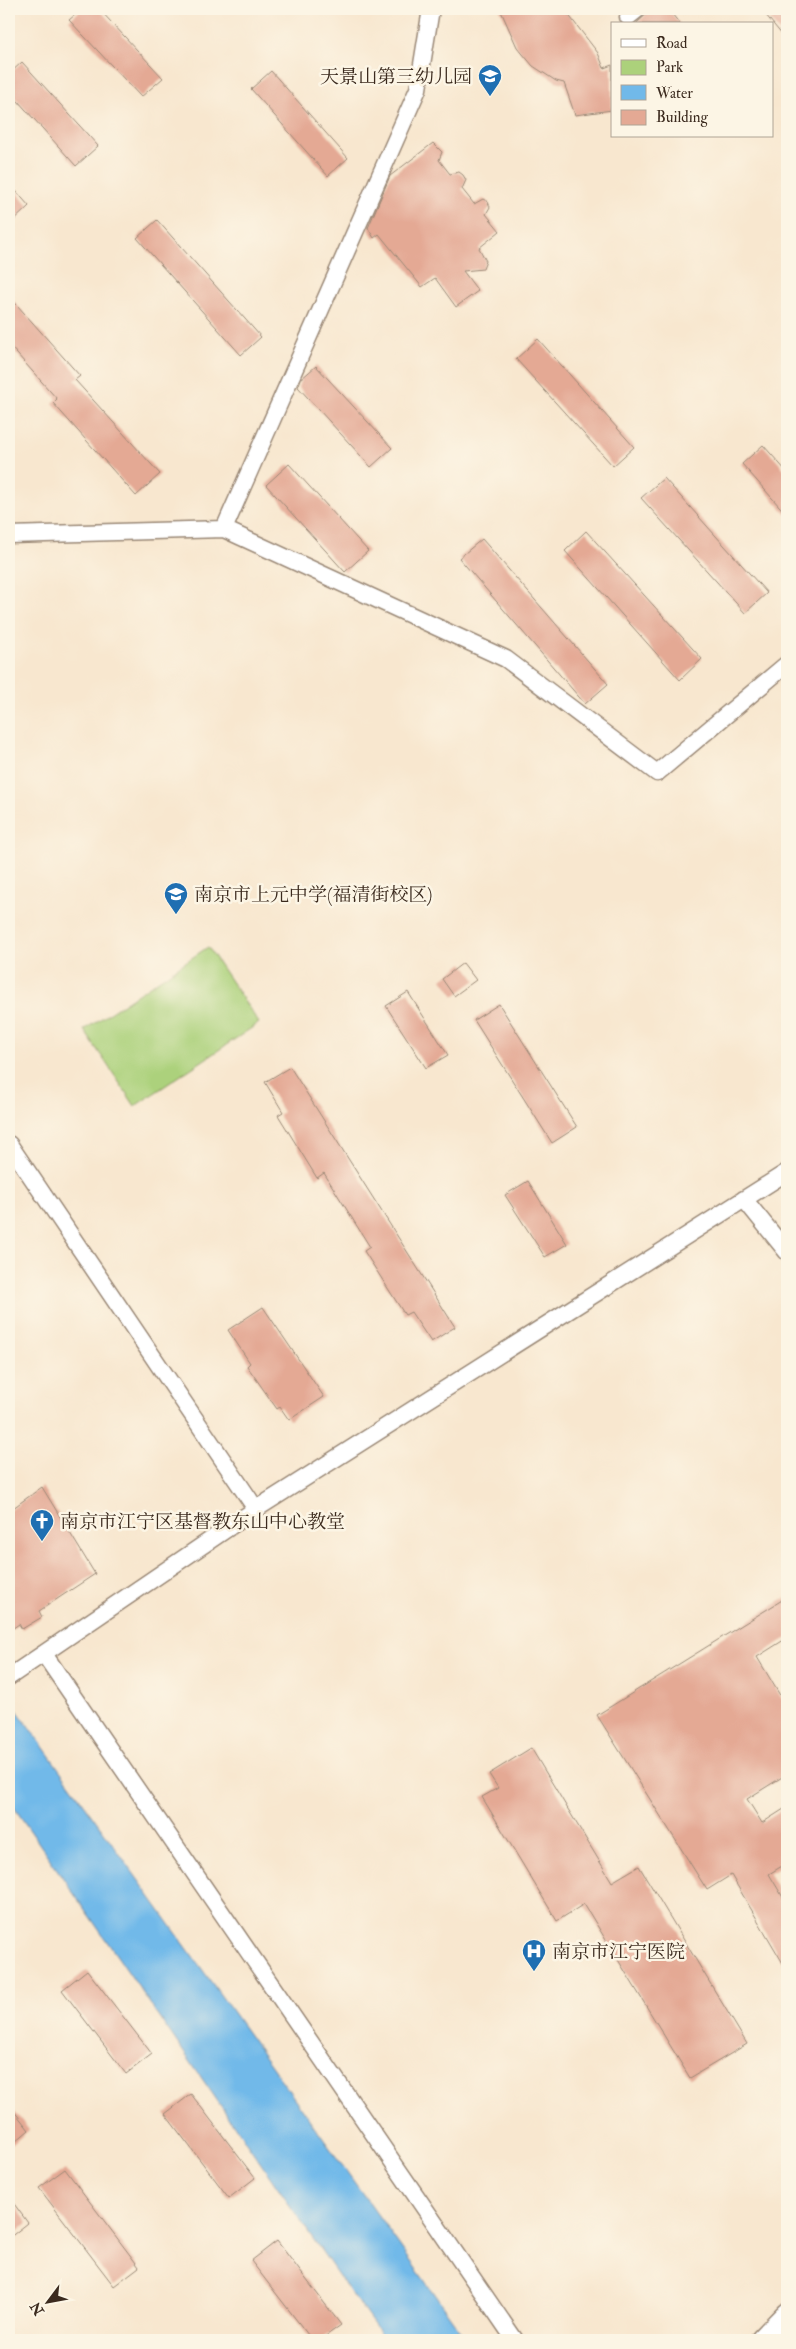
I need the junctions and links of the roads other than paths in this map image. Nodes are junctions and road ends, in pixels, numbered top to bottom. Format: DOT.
graph roads {
  1 [pos="430,9"];
  2 [pos="224,529"];
  3 [pos="9,535"];
  4 [pos="787,664"];
  5 [pos="9,1144"];
  6 [pos="787,1172"];
  7 [pos="744,1199"];
  8 [pos="787,1252"];
  9 [pos="256,1509"];
  10 [pos="44,1654"];
  11 [pos="9,1677"];
  12 [pos="787,2314"];
  13 [pos="515,2340"];
  14 [pos="762,2340"];
  1 -- 2 [label="street"];
  2 -- 3 [label="street"];
  2 -- 4 [label="street"];
  5 -- 9 [label="street"];
  6 -- 7 [label="street"];
  7 -- 8 [label="street"];
  7 -- 9 [label="street"];
  9 -- 10 [label="street"];
  10 -- 11 [label="street"];
  10 -- 13 [label="street"];
  12 -- 14 [label="main road"];
}
